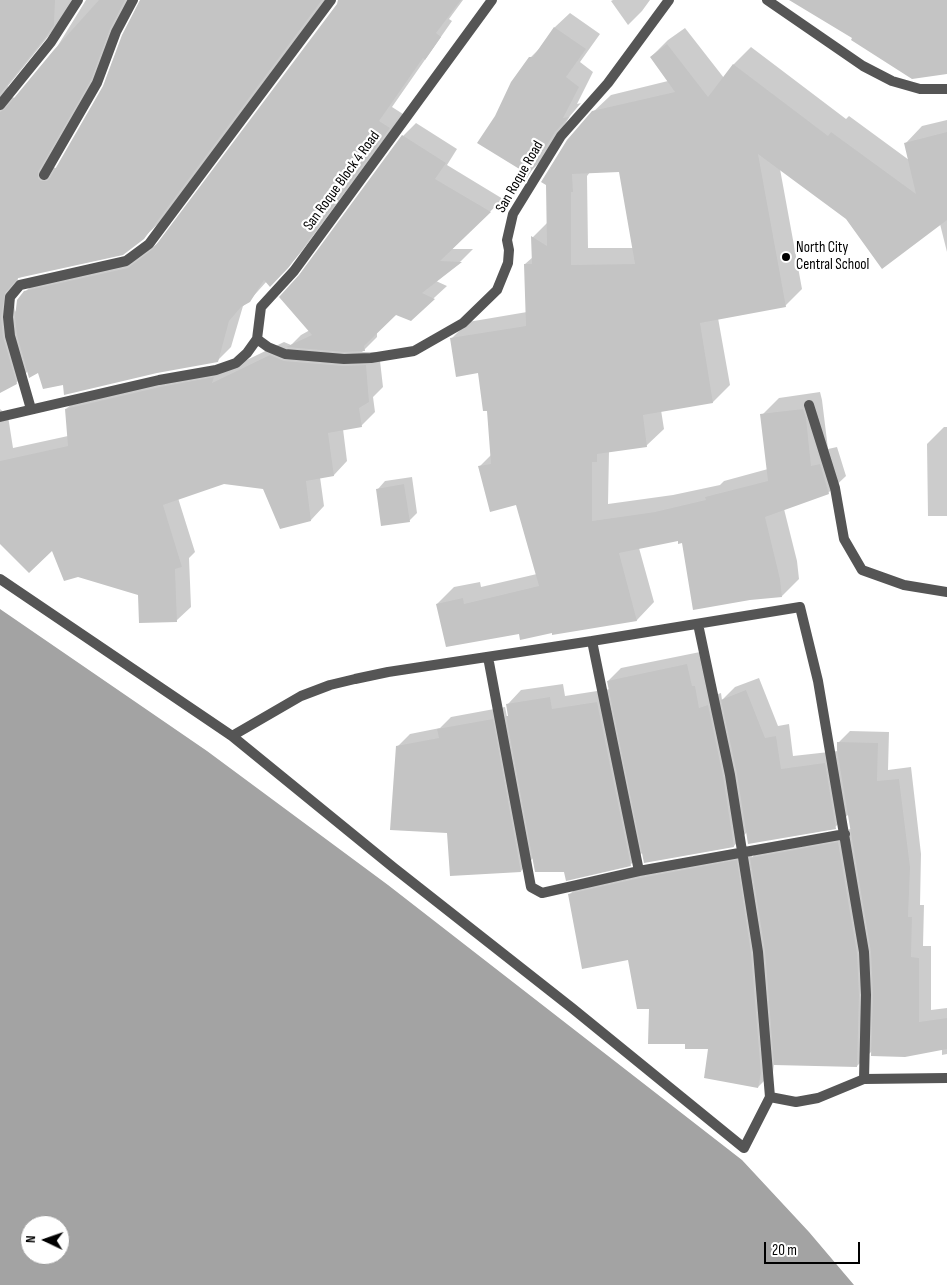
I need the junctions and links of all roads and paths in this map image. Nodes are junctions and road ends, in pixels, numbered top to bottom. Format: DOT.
graph roads {
  1 [pos="78,0"];
  2 [pos="133,0"];
  3 [pos="332,0"];
  4 [pos="492,0"];
  5 [pos="669,0"];
  6 [pos="767,0"];
  7 [pos="947,89"];
  8 [pos="0,105"];
  9 [pos="44,175"];
  10 [pos="257,339"];
  11 [pos="809,405"];
  12 [pos="31,410"];
  13 [pos="0,417"];
  14 [pos="0,579"];
  15 [pos="947,592"];
  16 [pos="698,624"];
  17 [pos="592,641"];
  18 [pos="488,658"];
  19 [pos="232,736"];
  20 [pos="845,834"];
  21 [pos="742,852"];
  22 [pos="639,871"];
  23 [pos="947,1078"];
  24 [pos="864,1080"];
  25 [pos="770,1097"];
  1 -- 8 [label="street"];
  2 -- 9 [label="street"];
  3 -- 12 [label="street"];
  4 -- 10 [label="street, San Roque Block 4 Road"];
  5 -- 10 [label="street, San Roque Road"];
  6 -- 7 [label="street"];
  10 -- 12 [label="street"];
  11 -- 15 [label="street"];
  12 -- 13 [label="street"];
  14 -- 19 [label="street"];
  16 -- 17 [label="street"];
  16 -- 20 [label="street"];
  16 -- 21 [label="street"];
  17 -- 18 [label="street"];
  17 -- 22 [label="street"];
  18 -- 19 [label="street"];
  18 -- 22 [label="street"];
  19 -- 25 [label="street"];
  20 -- 21 [label="street"];
  20 -- 24 [label="street"];
  21 -- 22 [label="street"];
  21 -- 25 [label="street"];
  23 -- 24 [label="street"];
  24 -- 25 [label="street"];
}
